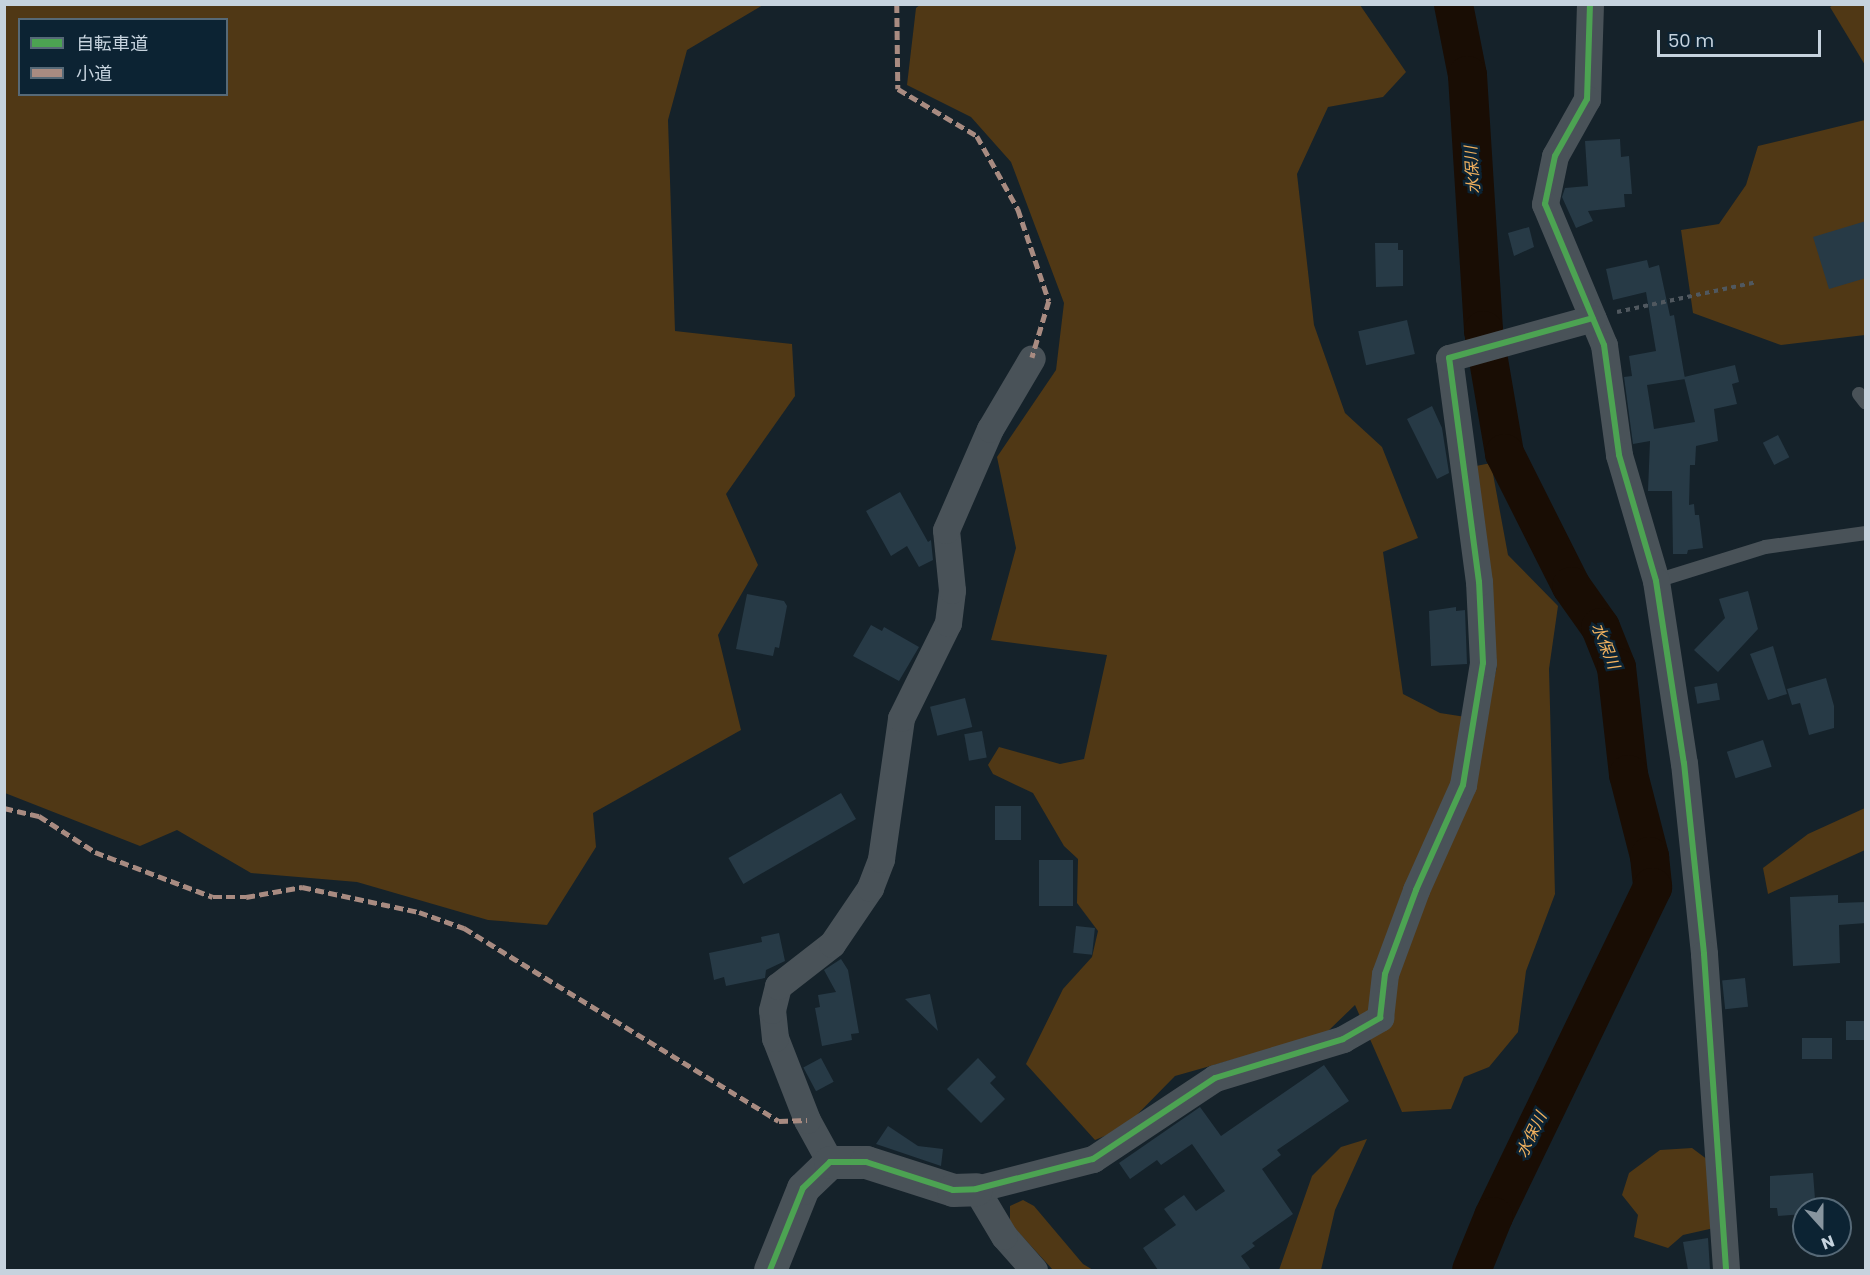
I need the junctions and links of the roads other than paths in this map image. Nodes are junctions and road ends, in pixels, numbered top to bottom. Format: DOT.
graph roads {
  1 [pos="1590,4"];
  2 [pos="1593,318"];
  3 [pos="1032,358"];
  4 [pos="1866,533"];
  5 [pos="1656,581"];
  6 [pos="830,1162"];
  7 [pos="976,1189"];
  8 [pos="770,1270"];
  9 [pos="1034,1270"];
  10 [pos="1726,1270"];
  1 -- 2 [label="street"];
  2 -- 5 [label="street"];
  2 -- 7 [label="street"];
  3 -- 6 [label="street"];
  4 -- 5 [label="lane"];
  5 -- 10 [label="street"];
  6 -- 7 [label="street"];
  6 -- 8 [label="street"];
  7 -- 9 [label="street"];
}
